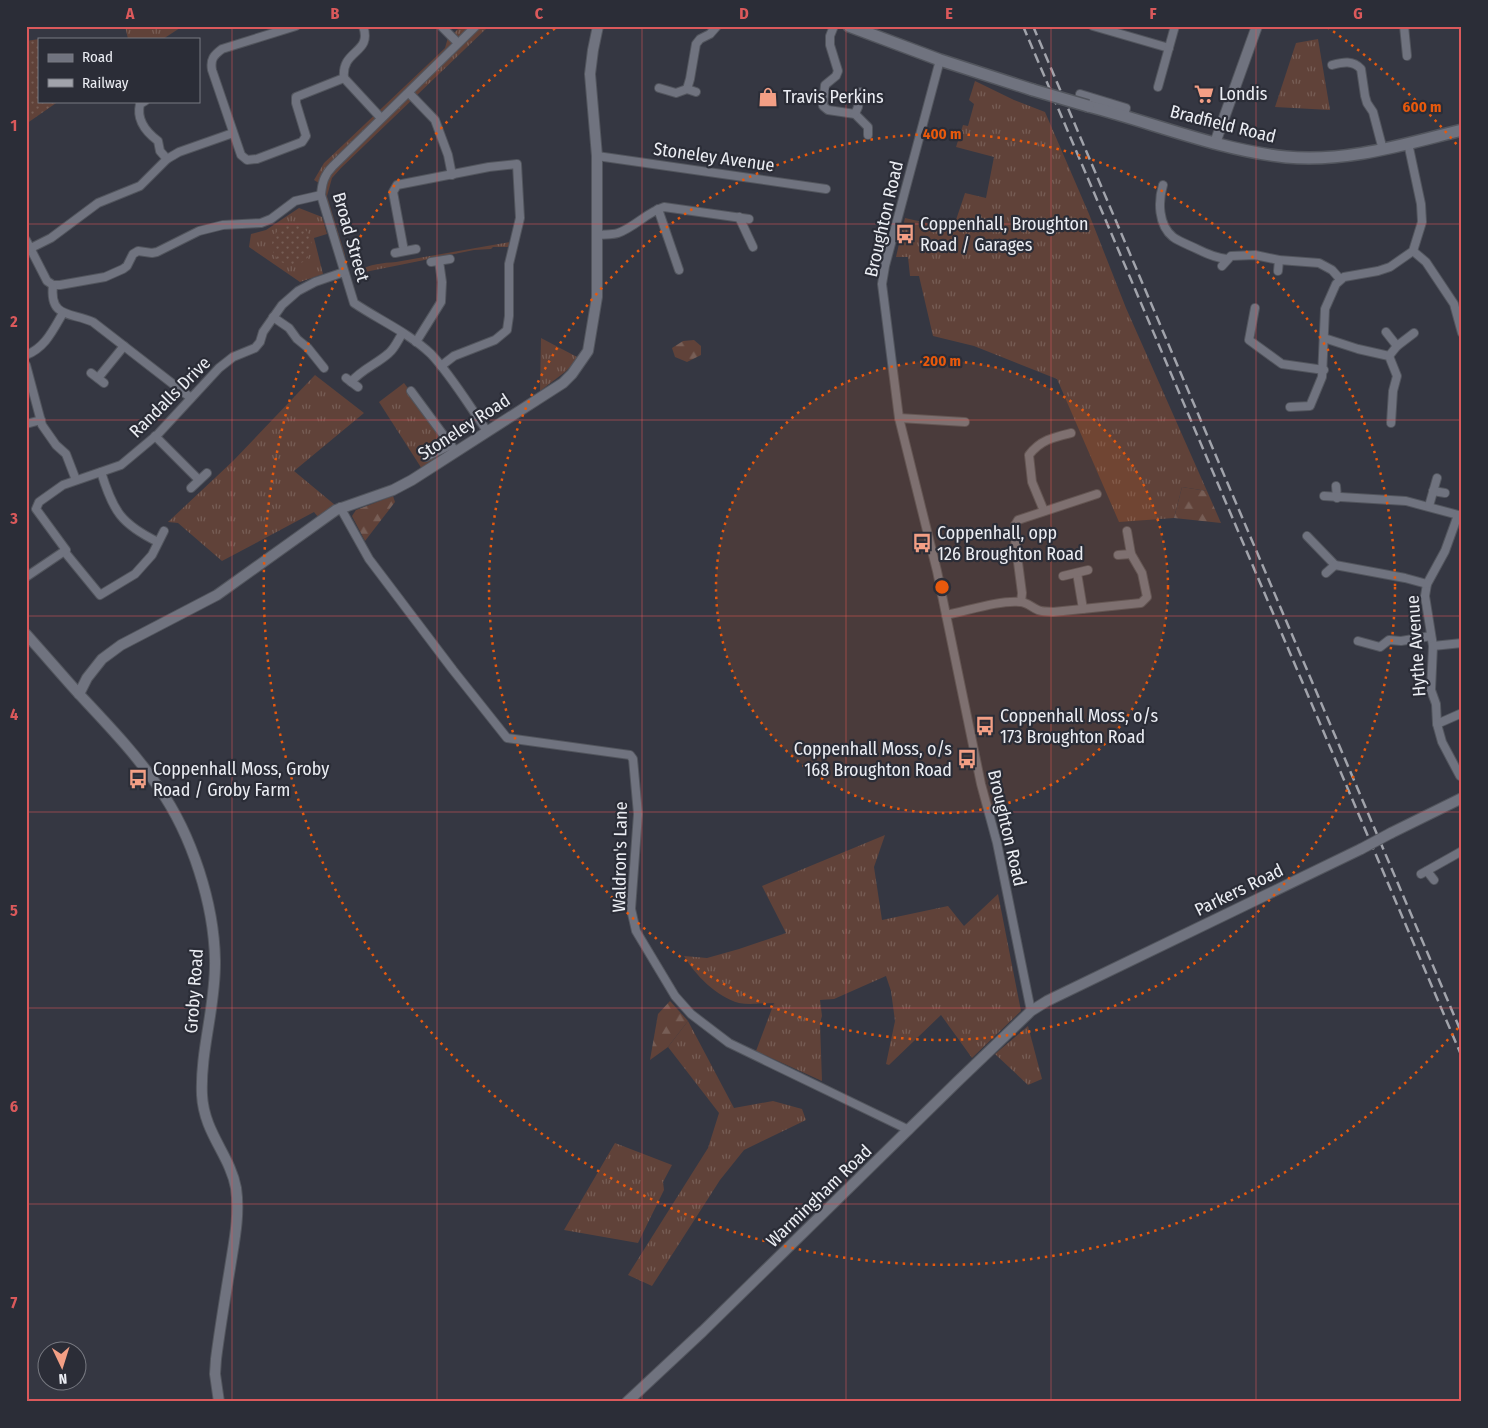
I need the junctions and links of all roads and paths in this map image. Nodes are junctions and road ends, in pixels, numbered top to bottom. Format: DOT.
graph roads {
  1 [pos="296,26"];
  2 [pos="363,26"];
  3 [pos="441,26"];
  4 [pos="476,26"];
  5 [pos="598,26"];
  6 [pos="717,26"];
  7 [pos="834,26"];
  8 [pos="849,26"];
  9 [pos="1093,26"];
  10 [pos="1175,26"];
  11 [pos="1257,26"];
  12 [pos="1404,26"];
  13 [pos="458,43"];
  14 [pos="1169,48"];
  15 [pos="1337,54"];
  16 [pos="1406,56"];
  17 [pos="940,60"];
  18 [pos="344,78"];
  19 [pos="1158,87"];
  20 [pos="659,88"];
  21 [pos="687,89"];
  22 [pos="696,92"];
  23 [pos="860,92"];
  24 [pos="410,93"];
  25 [pos="1080,94"];
  26 [pos="143,102"];
  27 [pos="855,114"];
  28 [pos="1124,116"];
  29 [pos="381,118"];
  30 [pos="1462,130"];
  31 [pos="233,133"];
  32 [pos="868,134"];
  33 [pos="1215,143"];
  34 [pos="1408,144"];
  35 [pos="1383,150"];
  36 [pos="597,156"];
  37 [pos="167,159"];
  38 [pos="452,175"];
  39 [pos="1163,185"];
  40 [pos="826,189"];
  41 [pos="321,195"];
  42 [pos="658,208"];
  43 [pos="739,217"];
  44 [pos="749,219"];
  45 [pos="598,235"];
  46 [pos="26,240"];
  47 [pos="752,247"];
  48 [pos="31,248"];
  49 [pos="416,249"];
  50 [pos="1413,251"];
  51 [pos="450,259"];
  52 [pos="1279,260"];
  53 [pos="679,270"];
  54 [pos="1278,271"];
  55 [pos="344,272"];
  56 [pos="1340,280"];
  57 [pos="53,285"];
  58 [pos="1462,300"];
  59 [pos="1454,304"];
  60 [pos="1255,308"];
  61 [pos="63,313"];
  62 [pos="273,318"];
  63 [pos="1386,332"];
  64 [pos="1414,333"];
  65 [pos="1462,333"];
  66 [pos="402,334"];
  67 [pos="1324,338"];
  68 [pos="416,342"];
  69 [pos="124,346"];
  70 [pos="1397,346"];
  71 [pos="26,355"];
  72 [pos="1390,356"];
  73 [pos="26,365"];
  74 [pos="441,366"];
  75 [pos="313,369"];
  76 [pos="1324,370"];
  77 [pos="98,378"];
  78 [pos="352,382"];
  79 [pos="411,391"];
  80 [pos="191,398"];
  81 [pos="1290,407"];
  82 [pos="899,418"];
  83 [pos="41,420"];
  84 [pos="965,422"];
  85 [pos="1391,423"];
  86 [pos="26,424"];
  87 [pos="487,431"];
  88 [pos="1071,433"];
  89 [pos="155,436"];
  90 [pos="454,448"];
  91 [pos="426,457"];
  92 [pos="101,472"];
  93 [pos="207,473"];
  94 [pos="1437,478"];
  95 [pos="76,480"];
  96 [pos="199,480"];
  97 [pos="1336,486"];
  98 [pos="191,488"];
  99 [pos="1434,491"];
  100 [pos="1445,493"];
  101 [pos="1097,494"];
  102 [pos="1324,496"];
  103 [pos="1337,498"];
  104 [pos="1429,506"];
  105 [pos="340,508"];
  106 [pos="1044,511"];
  107 [pos="1460,515"];
  108 [pos="1127,530"];
  109 [pos="164,531"];
  110 [pos="1307,536"];
  111 [pos="158,542"];
  112 [pos="64,551"];
  113 [pos="1131,554"];
  114 [pos="1118,555"];
  115 [pos="1335,565"];
  116 [pos="1088,570"];
  117 [pos="1077,573"];
  118 [pos="1326,573"];
  119 [pos="1063,576"];
  120 [pos="26,577"];
  121 [pos="1427,584"];
  122 [pos="1021,602"];
  123 [pos="1083,609"];
  124 [pos="946,615"];
  125 [pos="26,634"];
  126 [pos="1431,636"];
  127 [pos="1358,641"];
  128 [pos="1462,643"];
  129 [pos="1433,646"];
  130 [pos="79,694"];
  131 [pos="1462,713"];
  132 [pos="1437,724"];
  133 [pos="1459,777"];
  134 [pos="1462,798"];
  135 [pos="1462,851"];
  136 [pos="1434,880"];
  137 [pos="1031,1011"];
  138 [pos="909,1130"];
  139 [pos="219,1402"];
  140 [pos="627,1402"];
  1 -- 31 [label="street"];
  2 -- 18 [label="street"];
  3 -- 13 [label="street"];
  4 -- 13 [label="street, Broad Street"];
  5 -- 36 [label="street, Stoneley Road"];
  6 -- 21 [label="street"];
  7 -- 27 [label="street"];
  8 -- 17 [label="main road, Bradfield Road"];
  9 -- 14 [label="street"];
  10 -- 14 [label="street"];
  11 -- 33 [label="street"];
  12 -- 16 [label="street"];
  13 -- 24 [label="street, Broad Street"];
  14 -- 19 [label="street"];
  15 -- 35 [label="street"];
  17 -- 28 [label="main road, Bradfield Road, bridge"];
  17 -- 82 [label="street, Broughton Road"];
  18 -- 29 [label="street"];
  18 -- 31 [label="street"];
  20 -- 21 [label="street"];
  21 -- 22 [label="street"];
  23 -- 27 [label="street"];
  24 -- 29 [label="street, Broad Street"];
  24 -- 38 [label="street"];
  25 -- 28 [label="street, Bradfield Road"];
  26 -- 37 [label="street"];
  27 -- 32 [label="street"];
  28 -- 33 [label="main road, Bradfield Road"];
  29 -- 41 [label="street, Broad Street"];
  30 -- 34 [label="main road, Bradfield Road"];
  31 -- 37 [label="street"];
  33 -- 35 [label="main road, Bradfield Road"];
  34 -- 35 [label="main road, Bradfield Road"];
  34 -- 50 [label="street"];
  36 -- 40 [label="street, Stoneley Avenue"];
  36 -- 45 [label="street, Stoneley Road"];
  37 -- 48 [label="street"];
  38 -- 49 [label="street"];
  38 -- 74 [label="street"];
  39 -- 52 [label="street"];
  41 -- 55 [label="street, Broad Street"];
  41 -- 57 [label="street"];
  42 -- 43 [label="street"];
  42 -- 45 [label="street"];
  42 -- 53 [label="street"];
  43 -- 44 [label="street"];
  43 -- 47 [label="street"];
  45 -- 87 [label="street, Stoneley Road"];
  46 -- 48 [label="street"];
  48 -- 57 [label="street"];
  50 -- 56 [label="street"];
  50 -- 59 [label="street"];
  51 -- 68 [label="street"];
  52 -- 54 [label="street"];
  52 -- 56 [label="street"];
  55 -- 62 [label="street, Randalls Drive"];
  55 -- 66 [label="street, Broad Street"];
  56 -- 67 [label="street"];
  57 -- 61 [label="street"];
  58 -- 59 [label="street"];
  59 -- 65 [label="street"];
  60 -- 76 [label="street"];
  61 -- 69 [label="street"];
  61 -- 71 [label="street"];
  62 -- 75 [label="street"];
  62 -- 80 [label="street, Randalls Drive"];
  63 -- 70 [label="street"];
  64 -- 70 [label="street"];
  66 -- 68 [label="street, Broad Street"];
  66 -- 78 [label="street"];
  67 -- 72 [label="street"];
  67 -- 76 [label="street"];
  68 -- 74 [label="street, Broad Street"];
  69 -- 77 [label="street"];
  69 -- 80 [label="street"];
  70 -- 72 [label="street"];
  72 -- 85 [label="street"];
  73 -- 83 [label="street"];
  74 -- 87 [label="street, Broad Street"];
  76 -- 81 [label="street"];
  79 -- 90 [label="street"];
  80 -- 89 [label="street, Randalls Drive"];
  82 -- 84 [label="street"];
  82 -- 124 [label="street, Broughton Road"];
  83 -- 86 [label="street"];
  83 -- 95 [label="street"];
  87 -- 90 [label="street, Stoneley Road"];
  88 -- 106 [label="street"];
  89 -- 92 [label="street, Randalls Drive"];
  89 -- 96 [label="street"];
  90 -- 91 [label="street"];
  90 -- 105 [label="street, Stoneley Road"];
  92 -- 95 [label="street, Randalls Drive"];
  92 -- 111 [label="street"];
  93 -- 96 [label="street"];
  94 -- 99 [label="street"];
  95 -- 112 [label="street, Randalls Drive"];
  96 -- 98 [label="street"];
  97 -- 103 [label="street"];
  99 -- 100 [label="street"];
  99 -- 104 [label="street"];
  101 -- 106 [label="street"];
  102 -- 103 [label="street"];
  103 -- 104 [label="street"];
  104 -- 107 [label="street"];
  105 -- 130 [label="street, Stoneley Road"];
  105 -- 138 [label="street, Waldron's Lane"];
  106 -- 122 [label="street"];
  107 -- 121 [label="street, Hythe Avenue"];
  108 -- 113 [label="street"];
  109 -- 111 [label="street"];
  110 -- 115 [label="street"];
  111 -- 112 [label="street"];
  112 -- 120 [label="street"];
  113 -- 114 [label="street"];
  113 -- 123 [label="street"];
  115 -- 118 [label="street"];
  115 -- 121 [label="street"];
  116 -- 117 [label="street"];
  117 -- 119 [label="street"];
  117 -- 123 [label="street"];
  121 -- 126 [label="street, Hythe Avenue"];
  122 -- 123 [label="street"];
  122 -- 124 [label="street"];
  124 -- 137 [label="street, Broughton Road"];
  125 -- 130 [label="street, Groby Road"];
  126 -- 127 [label="street"];
  126 -- 129 [label="street, Hythe Avenue"];
  128 -- 129 [label="street"];
  129 -- 132 [label="street, Hythe Avenue"];
  130 -- 139 [label="street, Groby Road"];
  131 -- 132 [label="street"];
  132 -- 133 [label="street, Hythe Avenue"];
  134 -- 137 [label="street, Parkers Road, bridge"];
  135 -- 136 [label="street"];
  137 -- 138 [label="street, Warmingham Road"];
  138 -- 140 [label="street, Warmingham Road"];
}
